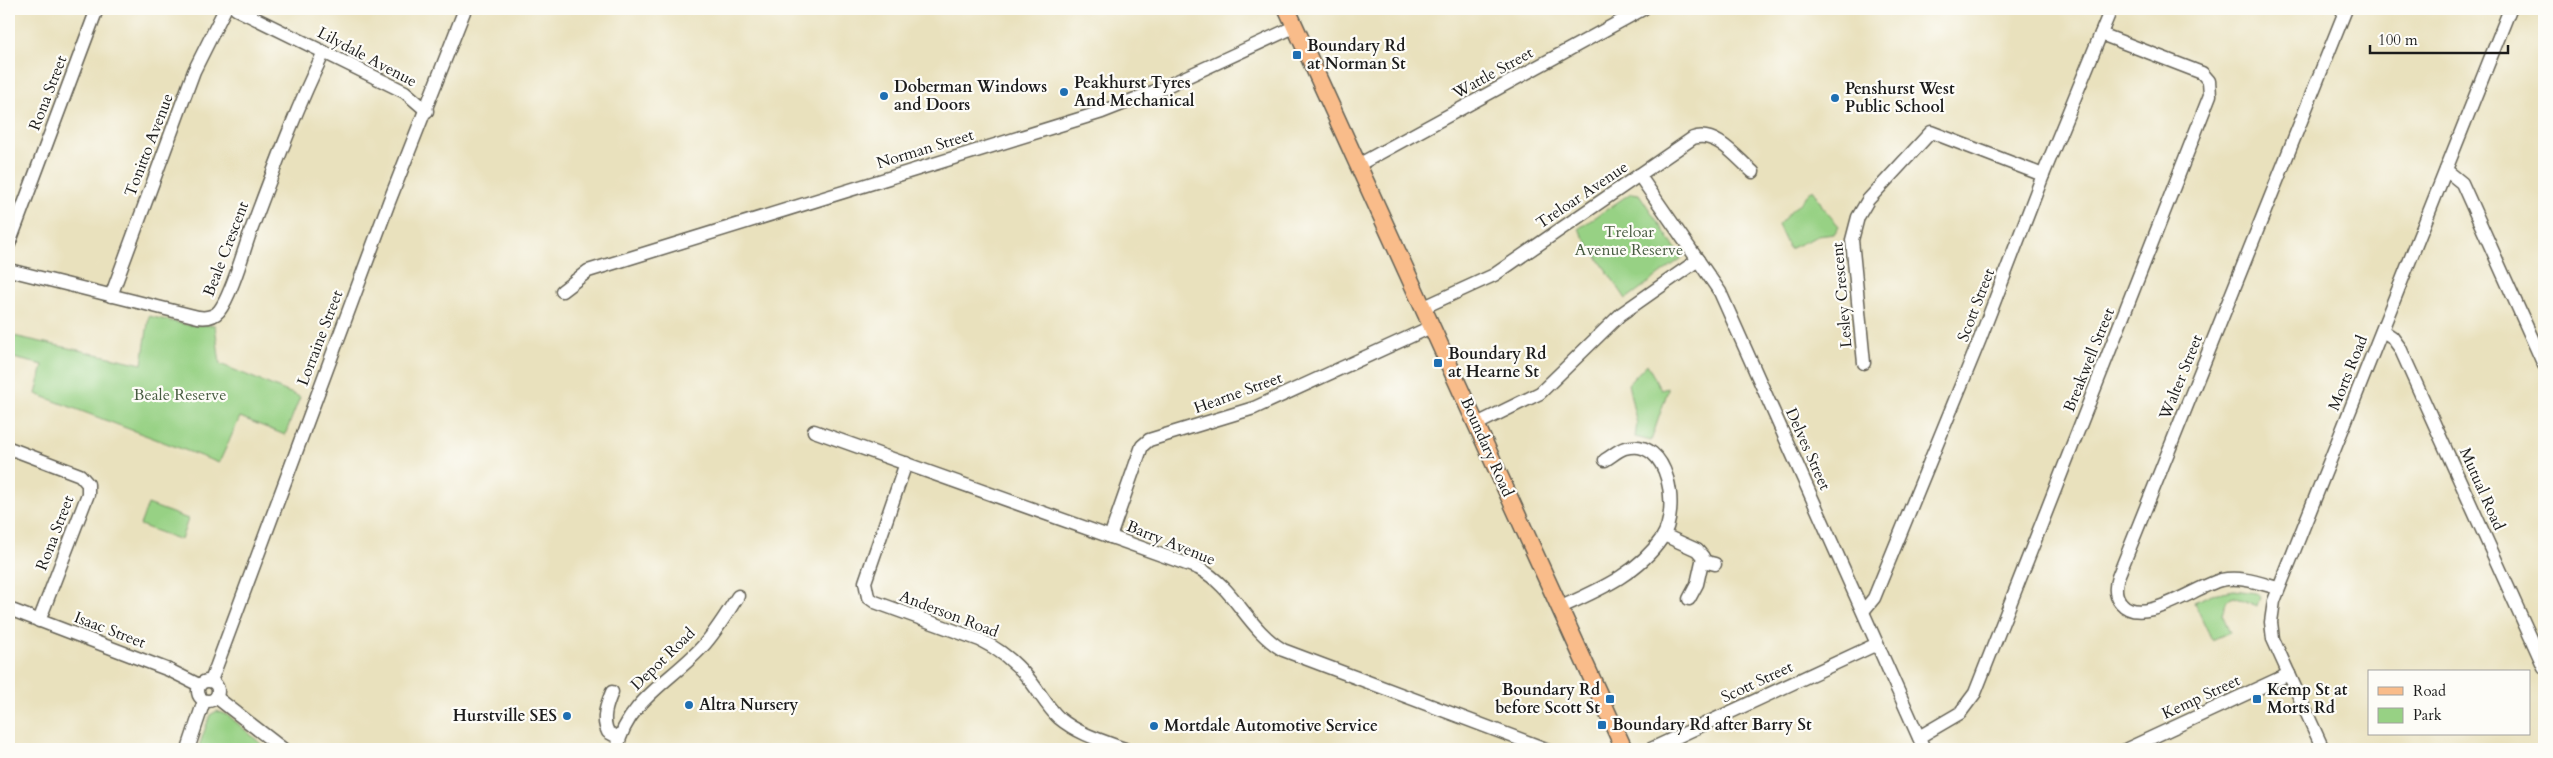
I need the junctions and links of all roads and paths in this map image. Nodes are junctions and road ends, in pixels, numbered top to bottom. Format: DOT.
graph roads {
  1 [pos="97,9"];
  2 [pos="225,9"];
  3 [pos="236,9"];
  4 [pos="465,9"];
  5 [pos="1287,9"];
  6 [pos="1643,9"];
  7 [pos="2111,9"];
  8 [pos="2346,9"];
  9 [pos="2510,9"];
  10 [pos="1294,27"];
  11 [pos="2101,34"];
  12 [pos="324,52"];
  13 [pos="427,111"];
  14 [pos="1358,165"];
  15 [pos="2446,170"];
  16 [pos="1753,172"];
  17 [pos="1639,175"];
  18 [pos="2043,175"];
  19 [pos="9,244"];
  20 [pos="1698,260"];
  21 [pos="9,270"];
  22 [pos="562,290"];
  23 [pos="111,296"];
  24 [pos="1422,308"];
  25 [pos="1431,328"];
  26 [pos="2383,331"];
  27 [pos="2539,341"];
  28 [pos="1864,364"];
  29 [pos="2544,365"];
  30 [pos="1476,424"];
  31 [pos="814,431"];
  32 [pos="9,448"];
  33 [pos="1605,460"];
  34 [pos="906,463"];
  35 [pos="1664,535"];
  36 [pos="1110,537"];
  37 [pos="2278,588"];
  38 [pos="738,596"];
  39 [pos="1689,599"];
  40 [pos="1559,608"];
  41 [pos="9,609"];
  42 [pos="1864,610"];
  43 [pos="39,621"];
  44 [pos="1877,644"];
  45 [pos="2544,667"];
  46 [pos="2289,674"];
  47 [pos="211,681"];
  48 [pos="199,686"];
  49 [pos="612,692"];
  50 [pos="210,699"];
  51 [pos="1919,737"];
  52 [pos="618,744"];
  53 [pos="188,749"];
  54 [pos="283,749"];
  55 [pos="1125,749"];
  56 [pos="1546,749"];
  57 [pos="1624,749"];
  58 [pos="1651,749"];
  59 [pos="1924,749"];
  60 [pos="2127,749"];
  61 [pos="2323,749"];
  1 -- 19 [label="street, Rona Street"];
  2 -- 23 [label="street, Tonitto Avenue"];
  3 -- 12 [label="street, Lilydale Avenue"];
  4 -- 13 [label="street, Lorraine Street"];
  5 -- 10 [label="main road, Boundary Road"];
  6 -- 14 [label="street, Wattle Street"];
  7 -- 11 [label="street, Scott Street"];
  8 -- 37 [label="street, Walter Street"];
  9 -- 15 [label="street, Morts Road"];
  10 -- 14 [label="main road, Boundary Road"];
  10 -- 22 [label="street, Norman Street"];
  11 -- 18 [label="street, Scott Street"];
  11 -- 51 [label="street, Breakwell Street"];
  12 -- 13 [label="street, Lilydale Avenue"];
  12 -- 23 [label="street, Beale Crescent"];
  13 -- 47 [label="street, Lorraine Street"];
  14 -- 24 [label="main road, Boundary Road"];
  15 -- 26 [label="street, Morts Road"];
  15 -- 27 [label="street"];
  16 -- 17 [label="street, Treloar Avenue"];
  17 -- 20 [label="street, Delves Street"];
  17 -- 24 [label="street, Treloar Avenue"];
  18 -- 28 [label="street, Lesley Crescent"];
  18 -- 42 [label="street, Scott Street"];
  20 -- 30 [label="street"];
  20 -- 42 [label="street, Delves Street"];
  21 -- 23 [label="street, Beale Crescent"];
  24 -- 25 [label="main road, Boundary Road"];
  25 -- 30 [label="main road, Boundary Road"];
  25 -- 36 [label="street, Hearne Street"];
  26 -- 37 [label="street, Morts Road"];
  26 -- 45 [label="street, Mutual Road"];
  27 -- 29 [label="street"];
  30 -- 40 [label="main road, Boundary Road"];
  31 -- 34 [label="street, Barry Avenue"];
  32 -- 43 [label="street, Rona Street"];
  33 -- 35 [label="street"];
  34 -- 36 [label="street, Barry Avenue"];
  34 -- 55 [label="street, Anderson Road"];
  35 -- 39 [label="street"];
  35 -- 40 [label="street"];
  36 -- 56 [label="street, Barry Avenue"];
  37 -- 46 [label="street, Morts Road"];
  38 -- 52 [label="street, Depot Road"];
  40 -- 57 [label="main road, Boundary Road"];
  41 -- 43 [label="street, Isaac Street"];
  42 -- 44 [label="street, Delves Street"];
  43 -- 48 [label="street, Isaac Street"];
  44 -- 51 [label="street, Delves Street"];
  44 -- 58 [label="street, Scott Street"];
  46 -- 60 [label="street, Kemp Street"];
  46 -- 61 [label="street, Morts Road"];
  47 -- 48 [label="street"];
  47 -- 50 [label="street"];
  48 -- 50 [label="street"];
  49 -- 52 [label="street"];
  50 -- 53 [label="street"];
  50 -- 54 [label="street"];
  51 -- 59 [label="street, Delves Street"];
}
